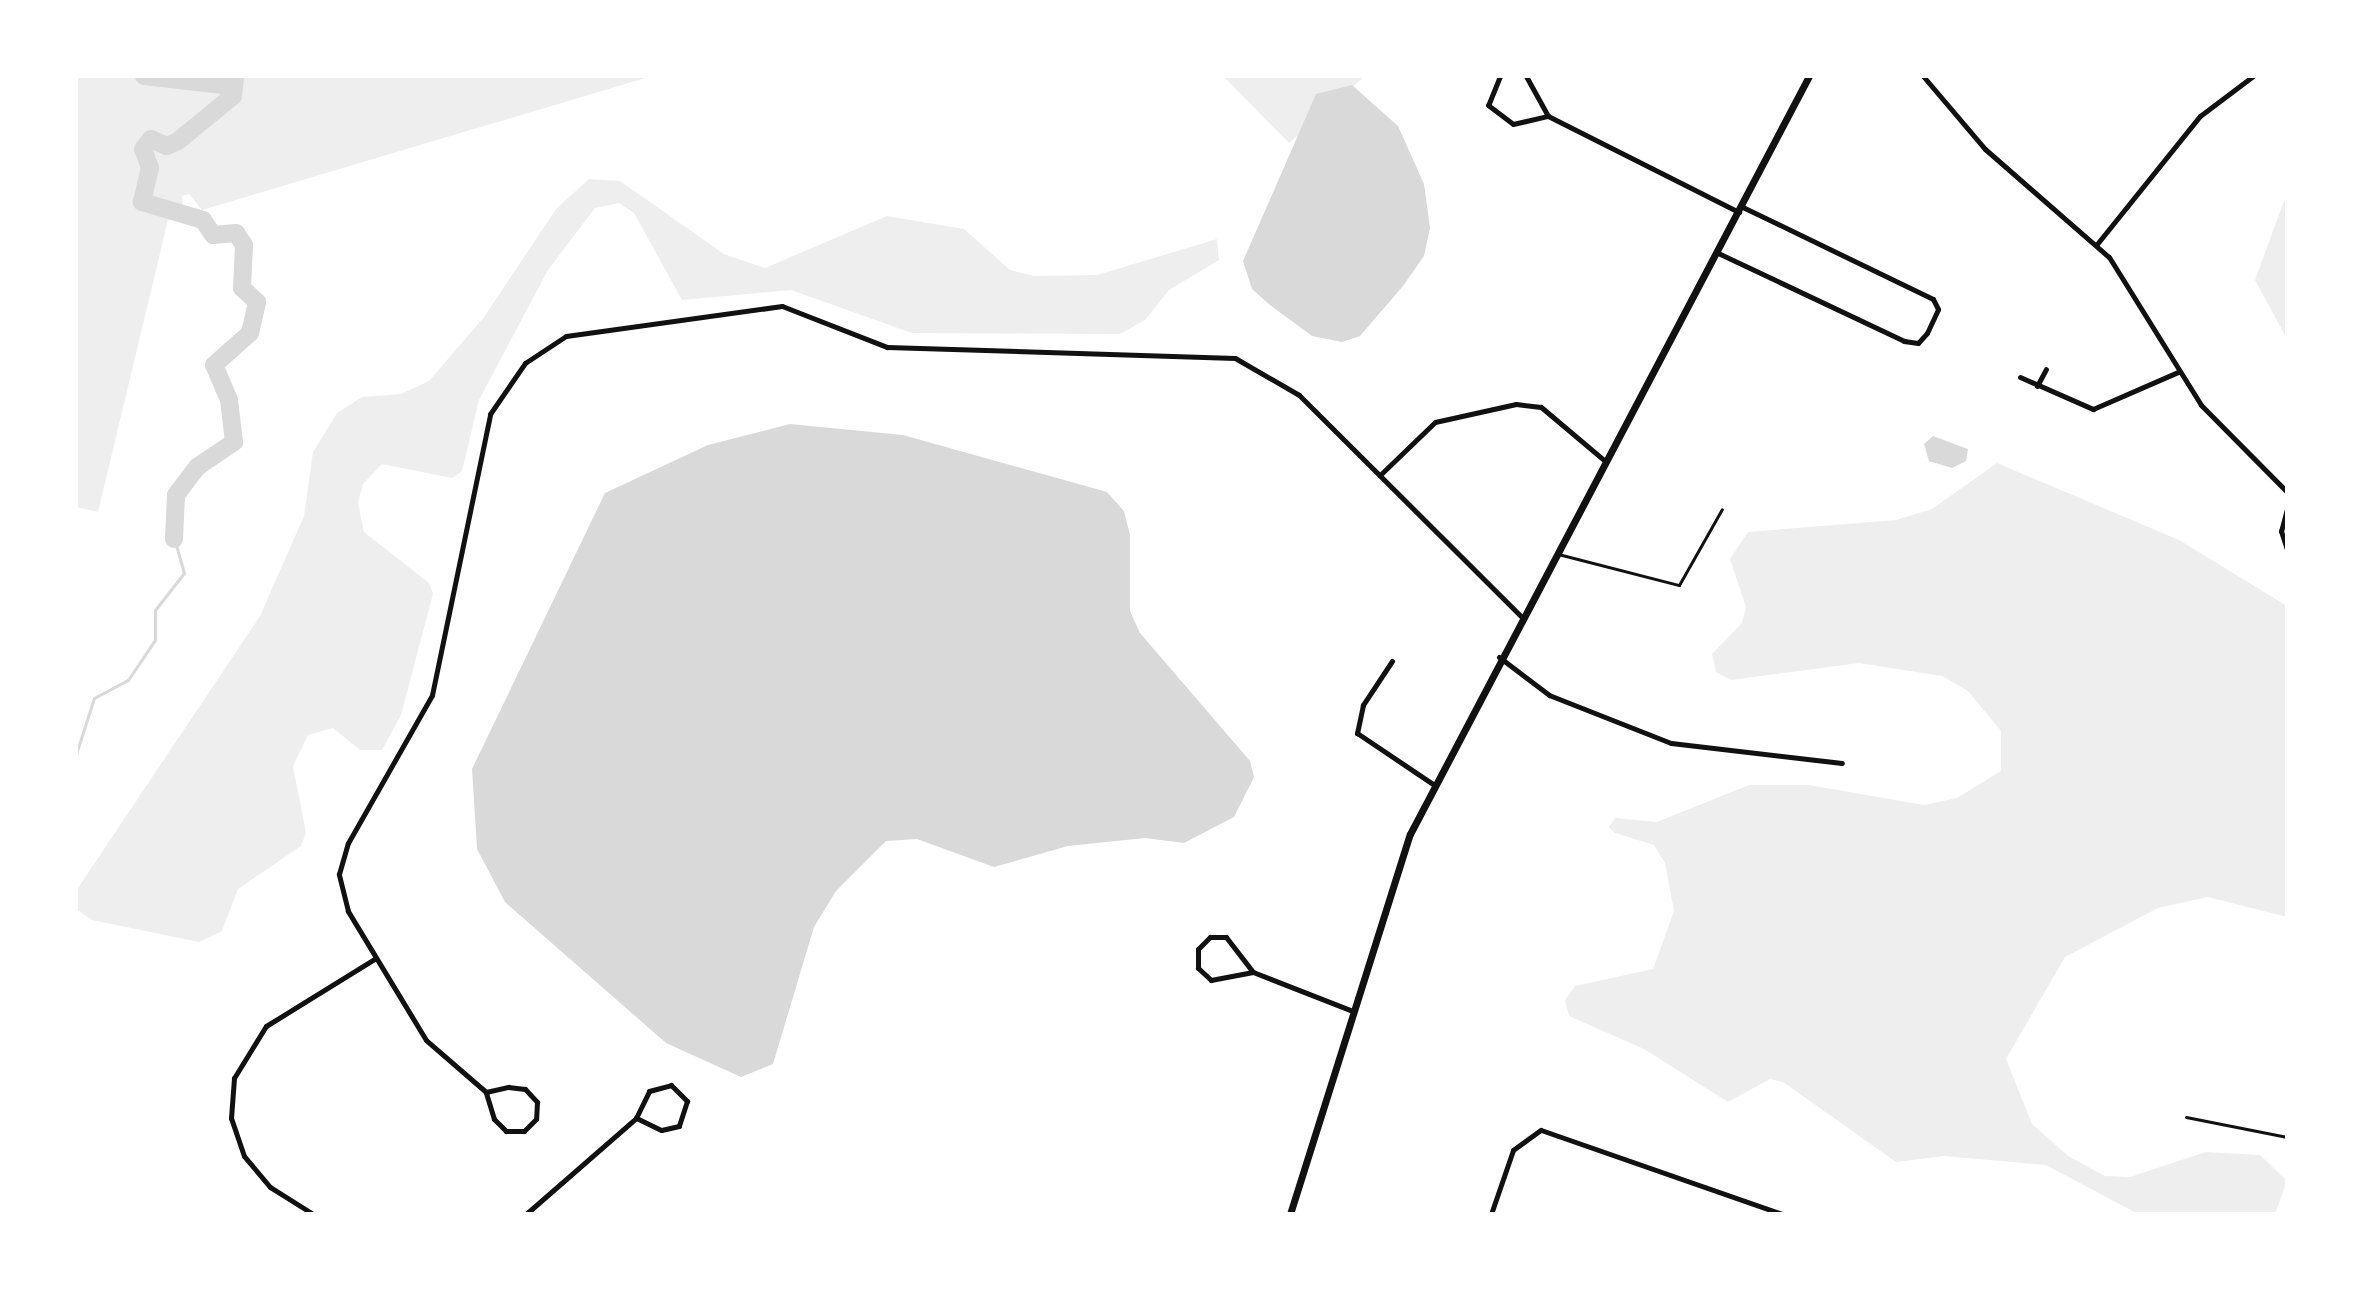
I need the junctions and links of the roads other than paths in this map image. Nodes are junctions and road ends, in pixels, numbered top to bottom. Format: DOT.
graph roads {
  1 [pos="1500,76"];
  2 [pos="1526,76"];
  3 [pos="1809,76"];
  4 [pos="1923,76"];
  5 [pos="2253,76"];
  6 [pos="1548,116"];
  7 [pos="1742,210"];
  8 [pos="2097,244"];
  9 [pos="1718,253"];
  10 [pos="2046,369"];
  11 [pos="2178,372"];
  12 [pos="2020,377"];
  13 [pos="2037,386"];
  14 [pos="1604,460"];
  15 [pos="1380,475"];
  16 [pos="2287,492"];
  17 [pos="1722,509"];
  18 [pos="2287,509"];
  19 [pos="2287,549"];
  20 [pos="1555,552"];
  21 [pos="1521,616"];
  22 [pos="1499,657"];
  23 [pos="1392,661"];
  24 [pos="1842,763"];
  25 [pos="1433,784"];
  26 [pos="376,958"];
  27 [pos="1253,972"];
  28 [pos="1350,1010"];
  29 [pos="486,1092"];
  30 [pos="2186,1117"];
  31 [pos="636,1118"];
  32 [pos="2287,1137"];
  33 [pos="313,1214"];
  34 [pos="526,1214"];
  35 [pos="1290,1214"];
  36 [pos="1491,1214"];
  37 [pos="1782,1214"];
  1 -- 6 [label="street"];
  2 -- 6 [label="street"];
  3 -- 7 [label="main road"];
  4 -- 8 [label="street"];
  5 -- 8 [label="street"];
  6 -- 7 [label="street"];
  7 -- 9 [label="main road"];
  7 -- 9 [label="street"];
  8 -- 11 [label="street"];
  9 -- 14 [label="main road"];
  10 -- 13 [label="street"];
  11 -- 13 [label="street"];
  11 -- 16 [label="street"];
  12 -- 13 [label="street"];
  14 -- 15 [label="street"];
  14 -- 20 [label="main road"];
  15 -- 21 [label="street"];
  15 -- 26 [label="street"];
  17 -- 20 [label="lane"];
  18 -- 19 [label="street"];
  20 -- 21 [label="main road"];
  21 -- 22 [label="main road"];
  22 -- 24 [label="street"];
  22 -- 25 [label="main road"];
  23 -- 25 [label="street"];
  25 -- 28 [label="main road"];
  26 -- 29 [label="street"];
  26 -- 33 [label="street"];
  27 -- 27 [label="street"];
  27 -- 28 [label="street"];
  28 -- 35 [label="main road"];
  29 -- 29 [label="street"];
  30 -- 32 [label="lane"];
  31 -- 31 [label="street"];
  31 -- 34 [label="street"];
  36 -- 37 [label="street"];
}
